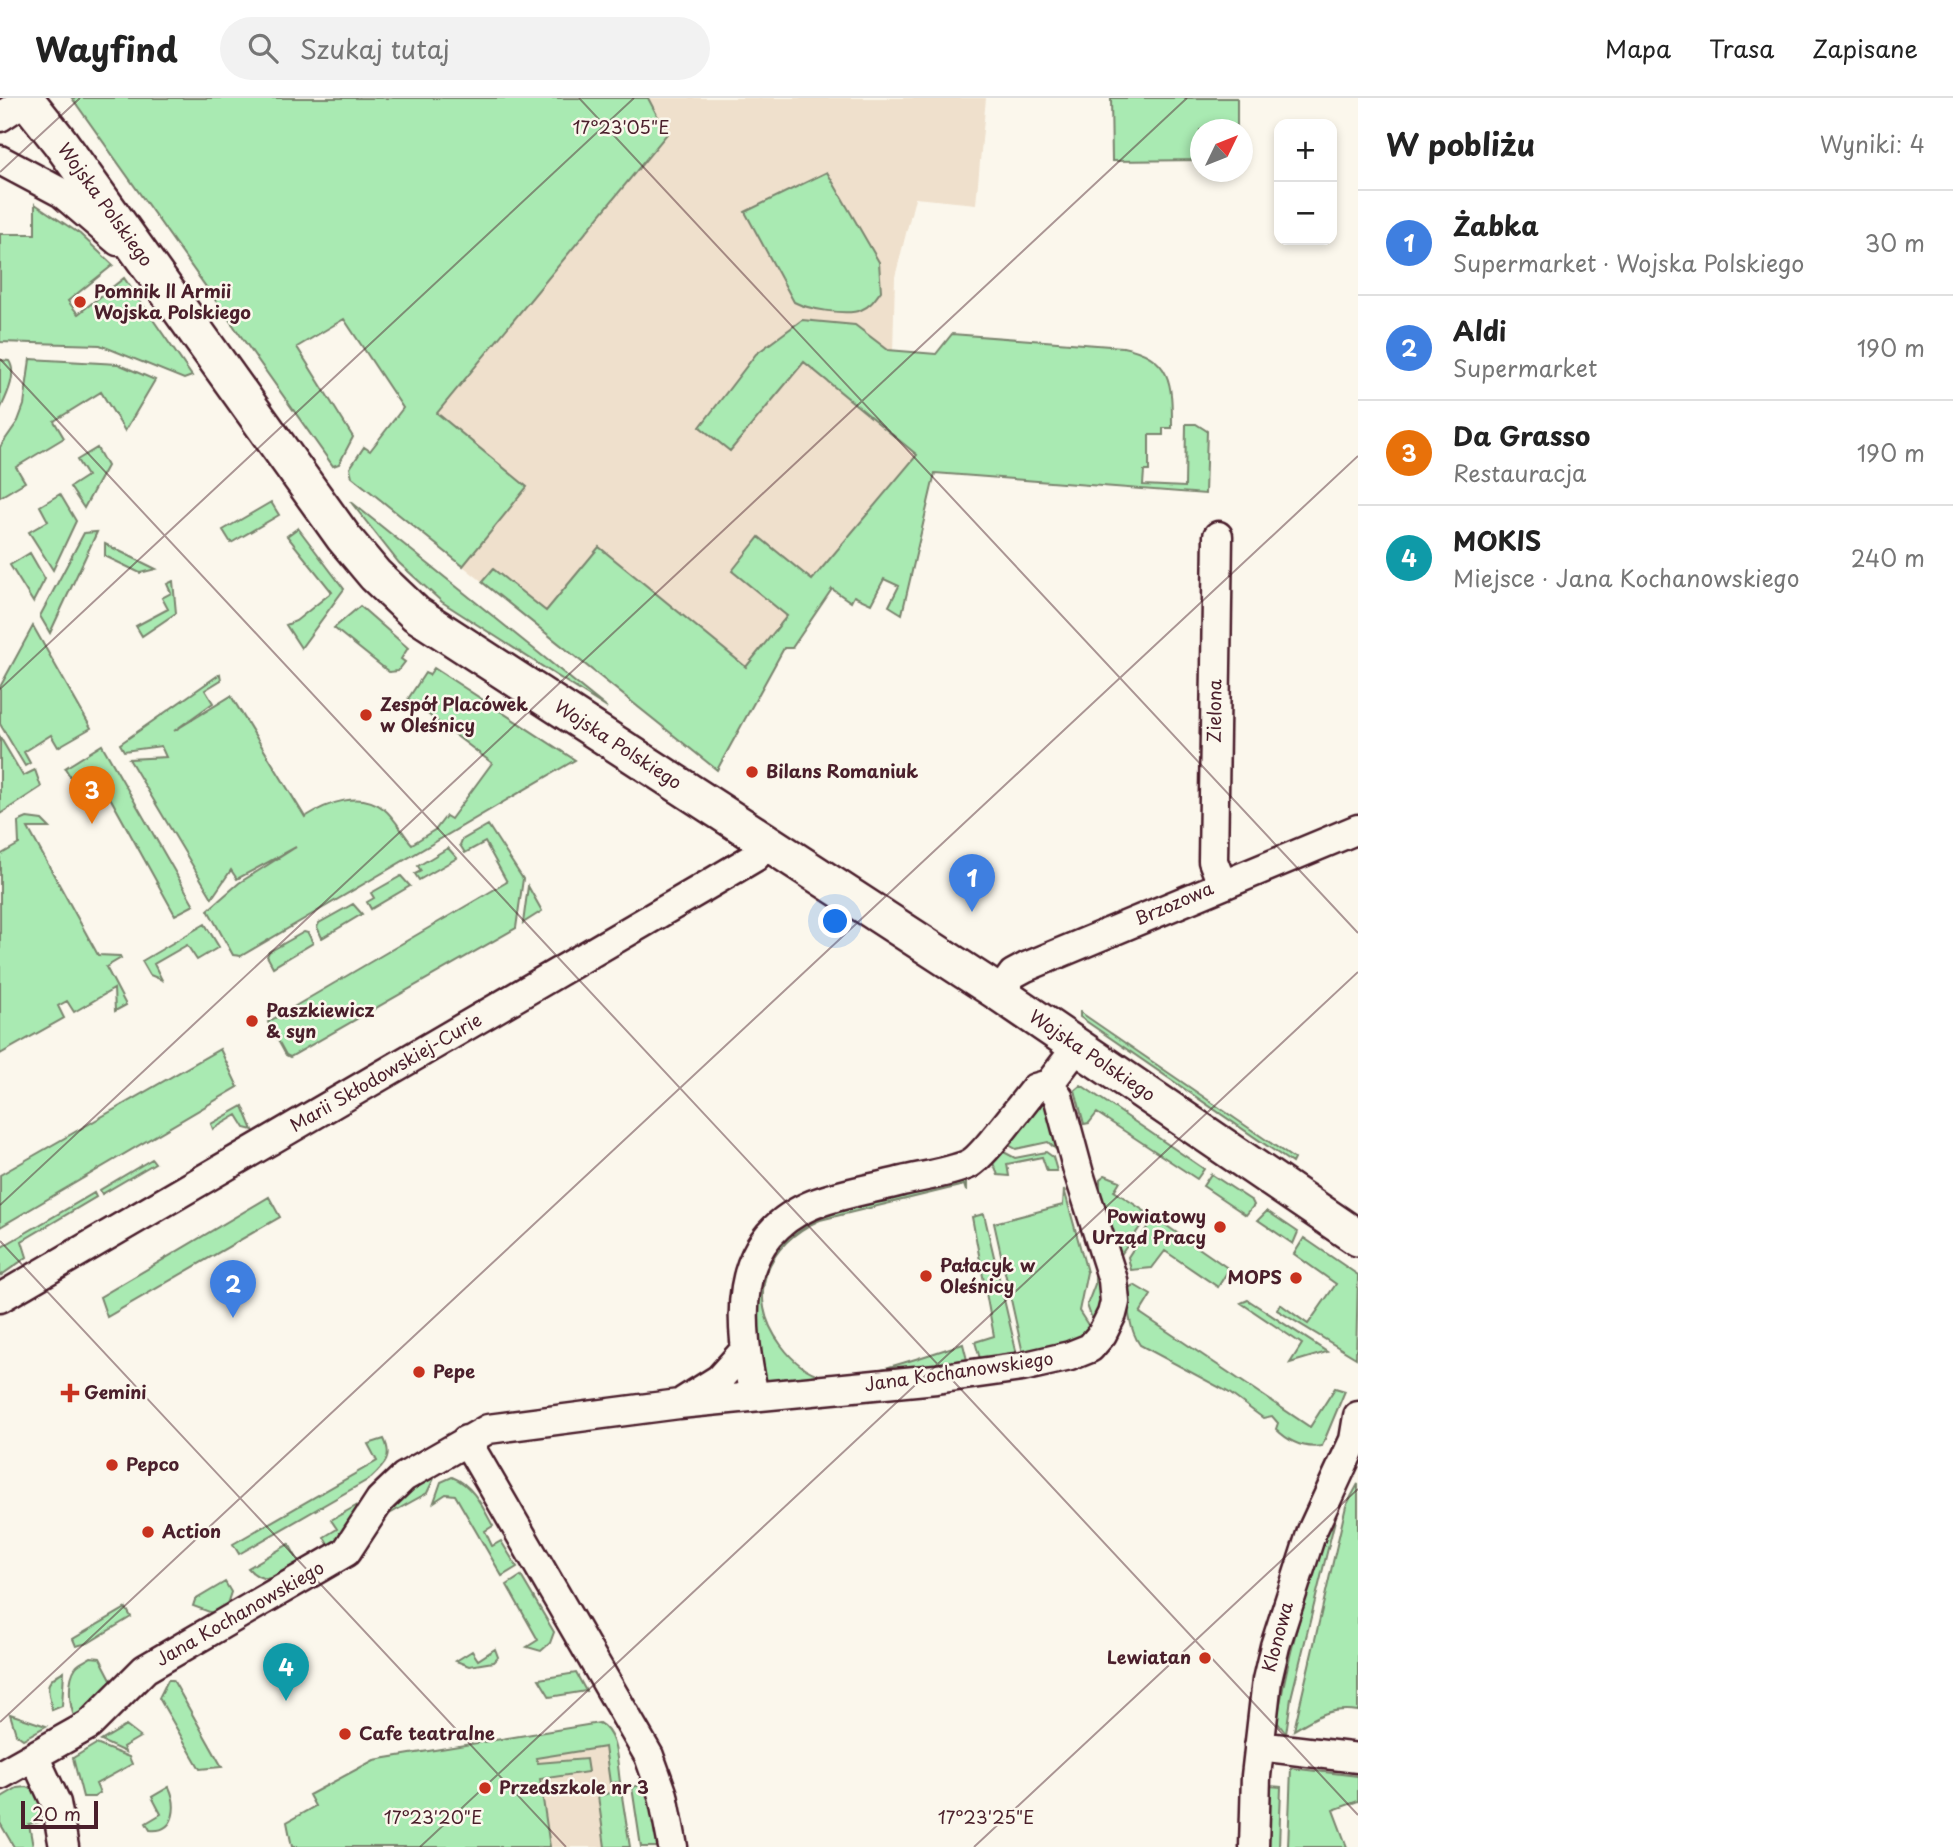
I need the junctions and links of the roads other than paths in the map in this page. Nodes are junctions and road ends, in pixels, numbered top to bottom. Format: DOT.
graph roads {
  1 [pos="13,104"];
  2 [pos="0,160"];
  3 [pos="154,274"];
  4 [pos="1219,536"];
  5 [pos="1358,829"];
  6 [pos="766,842"];
  7 [pos="1222,884"];
  8 [pos="999,993"];
  9 [pos="1077,1046"];
  10 [pos="1049,1084"];
  11 [pos="1358,1238"];
  12 [pos="0,1298"];
  13 [pos="745,1350"];
  14 [pos="754,1396"];
  15 [pos="678,1404"];
  16 [pos="1357,1431"];
  17 [pos="466,1440"];
  18 [pos="1259,1746"];
  19 [pos="34,1756"];
  20 [pos="1358,1758"];
  21 [pos="0,1775"];
  22 [pos="64,1847"];
  23 [pos="673,1847"];
  24 [pos="1254,1847"];
  1 -- 3 [label="main road, Wojska Polskiego"];
  2 -- 3 [label="street"];
  3 -- 6 [label="main road, Wojska Polskiego"];
  4 -- 7 [label="street, Zielona"];
  5 -- 7 [label="street, Brzozowa"];
  6 -- 8 [label="main road, Wojska Polskiego"];
  6 -- 12 [label="street, Marii Skłodowskiej-Curie"];
  7 -- 8 [label="street, Brzozowa"];
  8 -- 9 [label="main road, Wojska Polskiego"];
  9 -- 10 [label="street"];
  9 -- 11 [label="main road, Wojska Polskiego"];
  10 -- 13 [label="street"];
  10 -- 14 [label="street, Jana Kochanowskiego"];
  13 -- 14 [label="street"];
  13 -- 15 [label="street, Jana Kochanowskiego"];
  14 -- 15 [label="street, Jana Kochanowskiego"];
  15 -- 17 [label="street, Jana Kochanowskiego"];
  16 -- 18 [label="street, Klonowa"];
  17 -- 19 [label="street, Jana Kochanowskiego"];
  17 -- 23 [label="street"];
  18 -- 20 [label="street"];
  18 -- 24 [label="street, Klonowa"];
  19 -- 21 [label="street, Jana Kochanowskiego"];
  19 -- 22 [label="street"];
}
